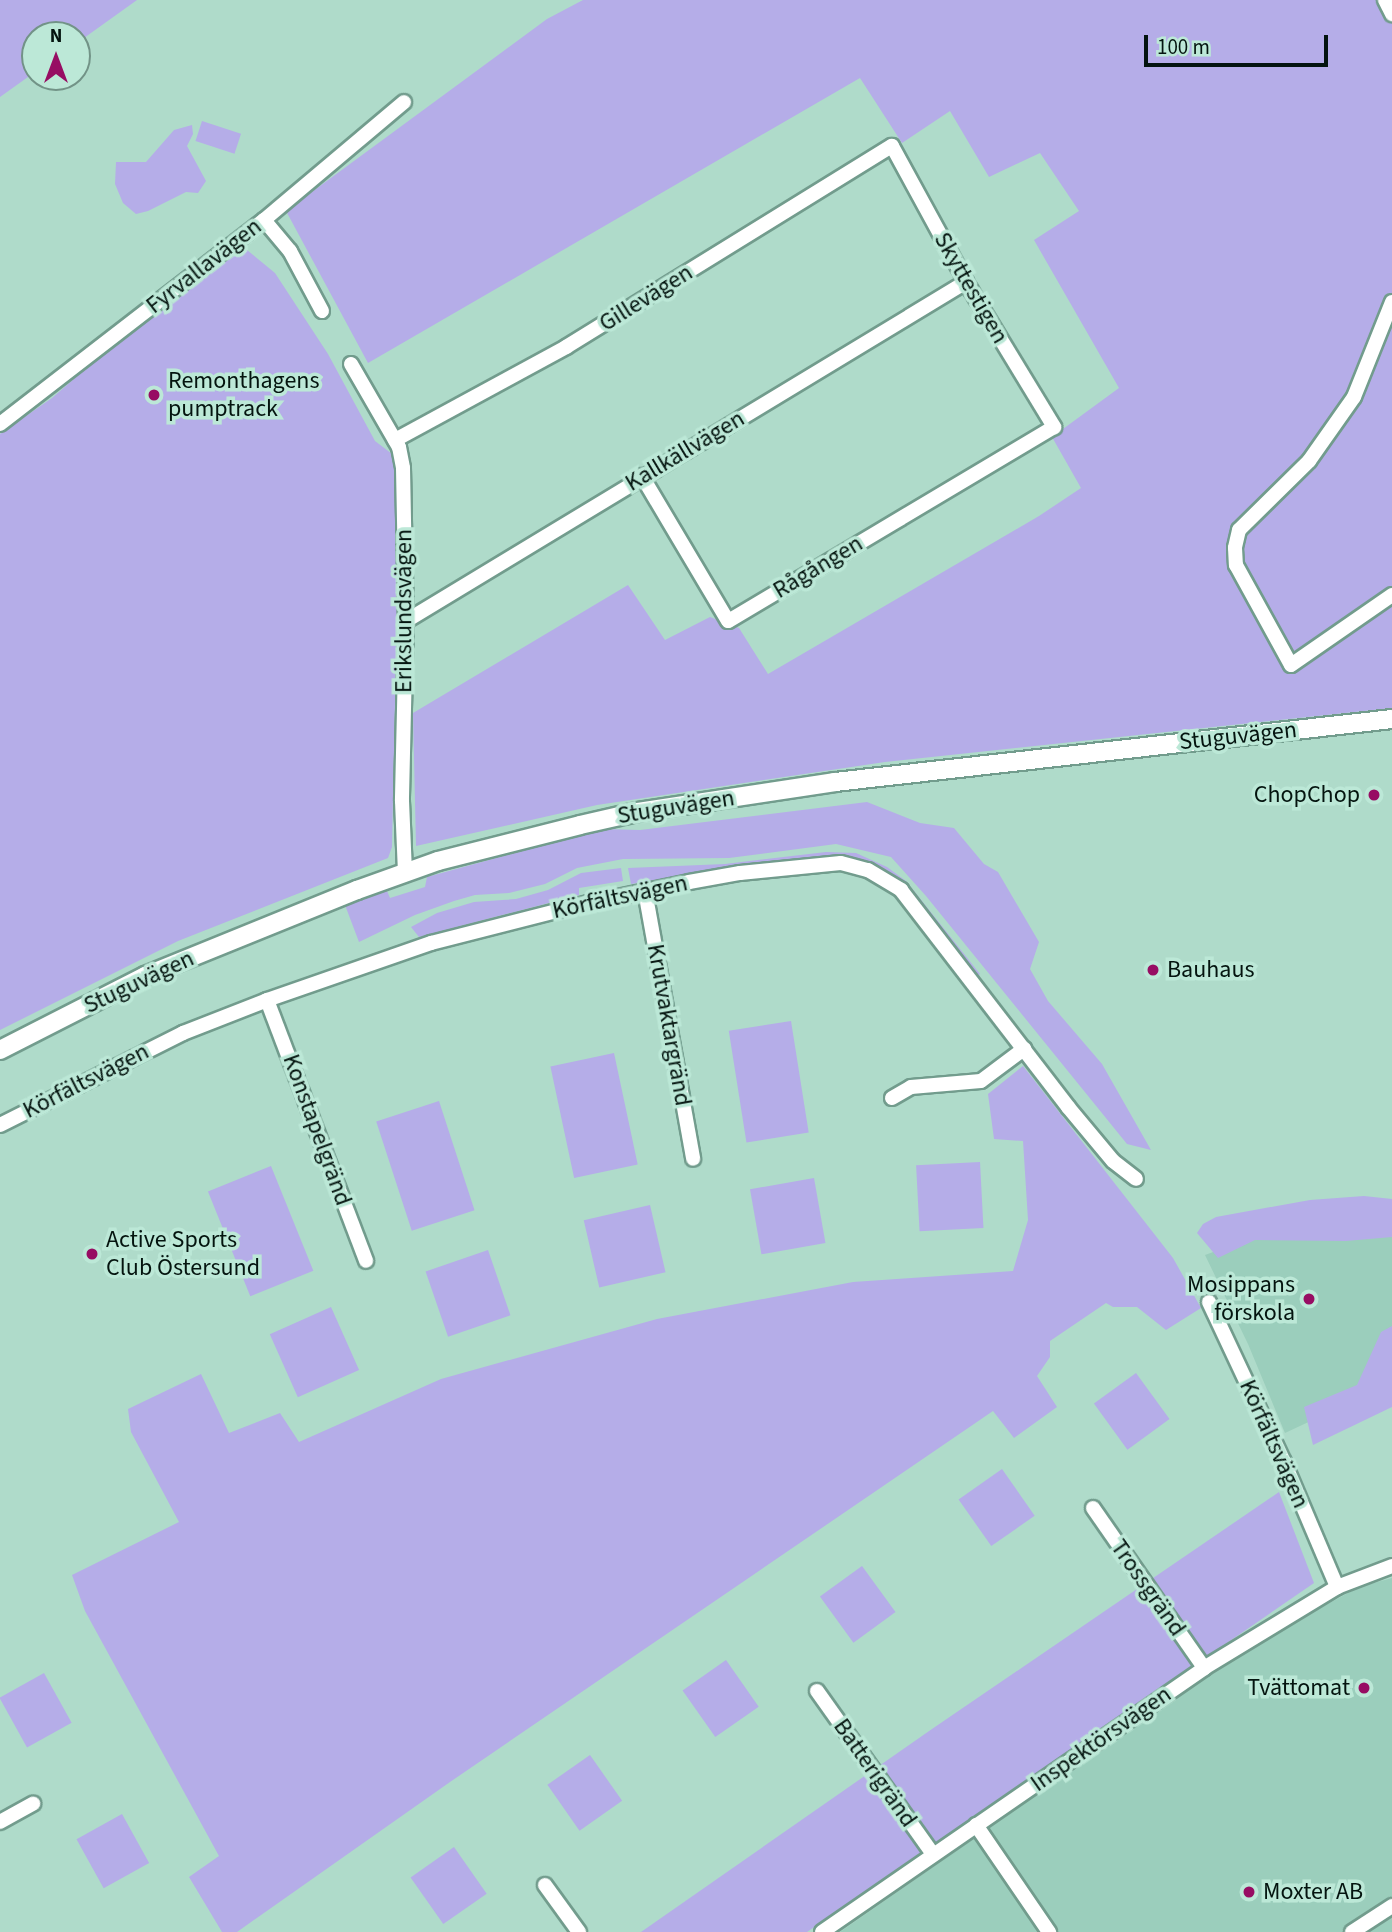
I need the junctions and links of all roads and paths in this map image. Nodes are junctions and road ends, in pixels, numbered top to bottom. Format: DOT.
graph roads {
  1 [pos="1385,0"];
  2 [pos="1392,14"];
  3 [pos="404,102"];
  4 [pos="892,146"];
  5 [pos="264,219"];
  6 [pos="966,282"];
  7 [pos="1392,302"];
  8 [pos="323,311"];
  9 [pos="351,363"];
  10 [pos="0,424"];
  11 [pos="1054,427"];
  12 [pos="395,440"];
  13 [pos="642,476"];
  14 [pos="1392,594"];
  15 [pos="405,621"];
  16 [pos="1392,719"];
  17 [pos="405,872"];
  18 [pos="645,891"];
  19 [pos="267,1000"];
  20 [pos="1024,1049"];
  21 [pos="0,1050"];
  22 [pos="892,1098"];
  23 [pos="0,1125"];
  24 [pos="693,1159"];
  25 [pos="1136,1179"];
  26 [pos="366,1261"];
  27 [pos="1209,1302"];
  28 [pos="1093,1508"];
  29 [pos="1392,1566"];
  30 [pos="1337,1587"];
  31 [pos="1204,1668"];
  32 [pos="817,1691"];
  33 [pos="33,1804"];
  34 [pos="0,1822"];
  35 [pos="976,1825"];
  36 [pos="933,1854"];
  37 [pos="545,1885"];
  38 [pos="1392,1906"];
  39 [pos="579,1932"];
  40 [pos="822,1932"];
  41 [pos="1049,1932"];
  42 [pos="1352,1932"];
  1 -- 2 [label="street"];
  3 -- 5 [label="street, Fyrvallavägen"];
  4 -- 6 [label="street, Skyttestigen"];
  4 -- 12 [label="street, Gillevägen"];
  5 -- 8 [label="street"];
  5 -- 10 [label="street, Fyrvallavägen"];
  6 -- 11 [label="street, Skyttestigen"];
  6 -- 13 [label="street, Kallkällvägen"];
  7 -- 14 [label="street"];
  9 -- 12 [label="street, Erikslundsvägen"];
  11 -- 13 [label="street, Rågången"];
  12 -- 15 [label="street, Erikslundsvägen"];
  13 -- 15 [label="street, Kallkällvägen"];
  15 -- 17 [label="street, Erikslundsvägen"];
  16 -- 17 [label="main road, Stuguvägen"];
  17 -- 21 [label="main road, Stuguvägen"];
  18 -- 19 [label="street, Körfältsvägen"];
  18 -- 20 [label="street, Körfältsvägen"];
  18 -- 24 [label="street, Krutvaktargränd"];
  19 -- 23 [label="street, Körfältsvägen"];
  19 -- 26 [label="street, Konstapelgränd"];
  20 -- 22 [label="street"];
  20 -- 25 [label="street, Körfältsvägen"];
  27 -- 30 [label="street, Körfältsvägen"];
  28 -- 31 [label="street, Trossgränd"];
  29 -- 30 [label="street, Inspektörsvägen"];
  30 -- 31 [label="street, Inspektörsvägen"];
  31 -- 35 [label="street, Inspektörsvägen"];
  32 -- 36 [label="street, Batterigränd"];
  33 -- 34 [label="street"];
  35 -- 36 [label="street, Inspektörsvägen"];
  35 -- 41 [label="street"];
  36 -- 40 [label="street, Inspektörsvägen"];
  37 -- 39 [label="street"];
  38 -- 42 [label="street"];
}
